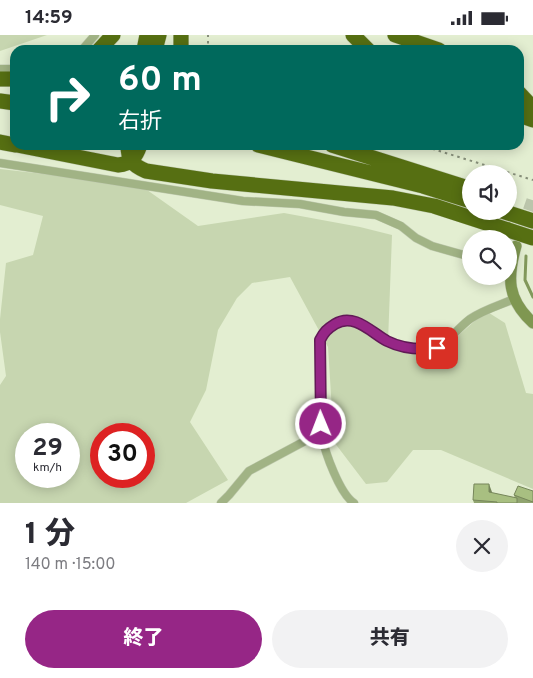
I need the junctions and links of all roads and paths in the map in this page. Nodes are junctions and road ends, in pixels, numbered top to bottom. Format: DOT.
graph roads {
  1 [pos="95,35"];
  2 [pos="113,35"];
  3 [pos="353,35"];
  4 [pos="395,35"];
  5 [pos="86,45"];
  6 [pos="104,45"];
  7 [pos="363,45"];
  8 [pos="424,45"];
  9 [pos="524,99"];
  10 [pos="533,109"];
  11 [pos="42,150"];
  12 [pos="133,150"];
  13 [pos="279,150"];
  14 [pos="312,150"];
  15 [pos="348,150"];
  16 [pos="436,150"];
  17 [pos="131,162"];
  18 [pos="1,164"];
  19 [pos="533,180"];
  20 [pos="462,186"];
  21 [pos="462,192"];
  22 [pos="462,198"];
  23 [pos="517,207"];
  24 [pos="533,212"];
  25 [pos="517,216"];
  26 [pos="533,221"];
  27 [pos="533,238"];
  28 [pos="462,254"];
  29 [pos="511,285"];
  30 [pos="514,299"];
  31 [pos="533,323"];
  32 [pos="322,437"];
  33 [pos="221,503"];
  34 [pos="354,503"];
  1 -- 5 [label="street"];
  2 -- 6 [label="highway"];
  3 -- 7 [label="highway"];
  4 -- 8 [label="highway"];
  9 -- 10 [label="highway"];
  11 -- 17 [label="highway"];
  12 -- 17 [label="highway"];
  13 -- 22 [label="highway"];
  14 -- 21 [label="highway"];
  15 -- 20 [label="highway"];
  16 -- 19 [label="path"];
  17 -- 27 [label="highway, bridge"];
  18 -- 28 [label="street"];
  23 -- 24 [label="highway"];
  25 -- 26 [label="highway"];
  29 -- 30 [label="street"];
  30 -- 31 [label="street"];
  30 -- 32 [label="street"];
  32 -- 33 [label="street"];
  32 -- 34 [label="street"];
}
